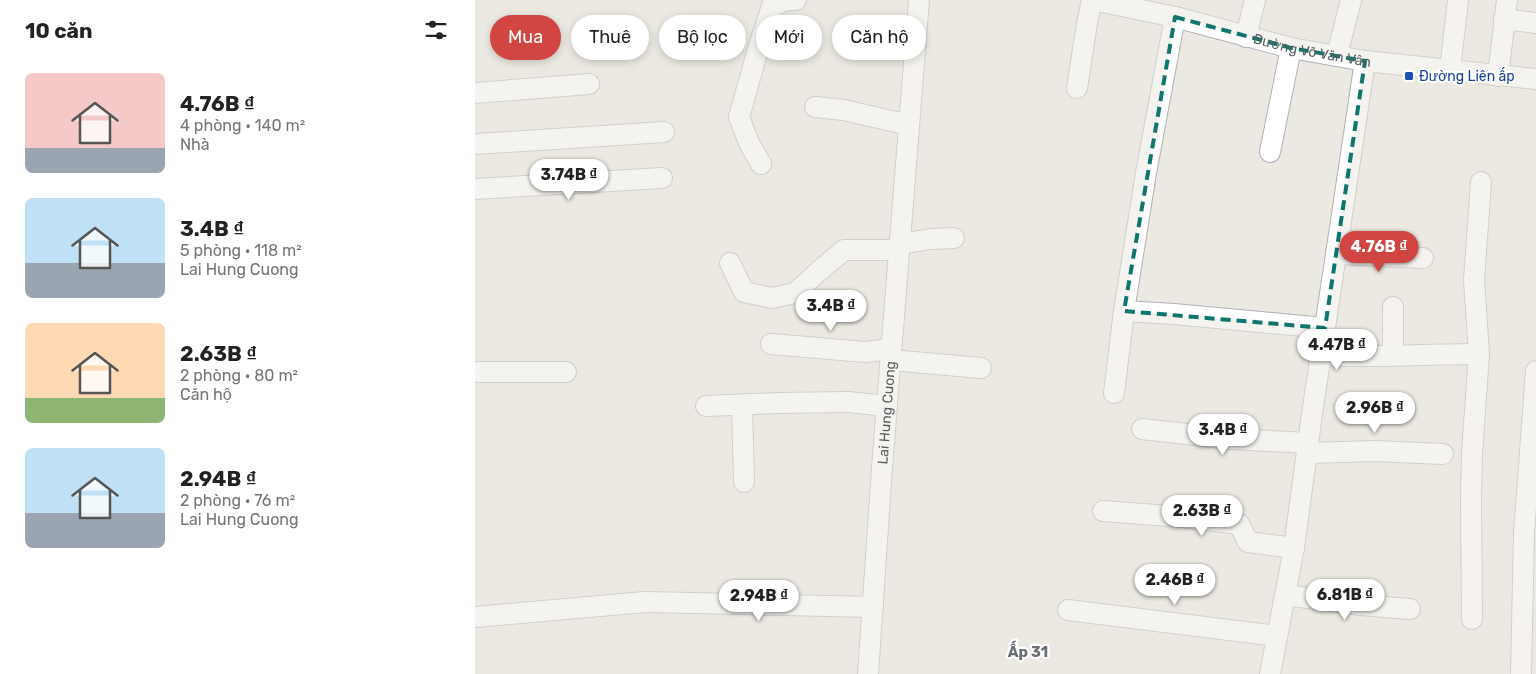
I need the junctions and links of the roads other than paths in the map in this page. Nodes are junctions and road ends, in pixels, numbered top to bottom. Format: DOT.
graph roads {
  1 [pos="796,0"];
  2 [pos="919,0"];
  3 [pos="1093,0"];
  4 [pos="1255,0"];
  5 [pos="1351,0"];
  6 [pos="1458,0"];
  7 [pos="1506,10"];
  8 [pos="1175,17"];
  9 [pos="1536,23"];
  10 [pos="1246,36"];
  11 [pos="1291,48"];
  12 [pos="1337,55"];
  13 [pos="1365,61"];
  14 [pos="1450,70"];
  15 [pos="1498,76"];
  16 [pos="1536,79"];
  17 [pos="589,84"];
  18 [pos="1077,88"];
  19 [pos="475,93"];
  20 [pos="815,107"];
  21 [pos="909,125"];
  22 [pos="664,132"];
  23 [pos="475,144"];
  24 [pos="1270,152"];
  25 [pos="761,164"];
  26 [pos="662,178"];
  27 [pos="1481,182"];
  28 [pos="475,189"];
  29 [pos="954,238"];
  30 [pos="899,247"];
  31 [pos="1336,254"];
  32 [pos="1423,258"];
  33 [pos="730,263"];
  34 [pos="1393,307"];
  35 [pos="1125,311"];
  36 [pos="1325,328"];
  37 [pos="771,344"];
  38 [pos="891,354"];
  39 [pos="1479,354"];
  40 [pos="1321,356"];
  41 [pos="1393,356"];
  42 [pos="981,368"];
  43 [pos="1536,371"];
  44 [pos="475,372"];
  45 [pos="566,372"];
  46 [pos="1114,393"];
  47 [pos="742,405"];
  48 [pos="706,406"];
  49 [pos="887,406"];
  50 [pos="1142,429"];
  51 [pos="1308,448"];
  52 [pos="1443,454"];
  53 [pos="744,482"];
  54 [pos="1531,498"];
  55 [pos="1103,511"];
  56 [pos="1294,548"];
  57 [pos="1285,595"];
  58 [pos="1529,595"];
  59 [pos="873,607"];
  60 [pos="1410,609"];
  61 [pos="1068,610"];
  62 [pos="475,617"];
  63 [pos="1472,619"];
  64 [pos="1277,636"];
  65 [pos="869,674"];
  66 [pos="1270,674"];
  67 [pos="1521,674"];
  1 -- 25 [label="street"];
  2 -- 21 [label="street, Lai Hung Cuong"];
  3 -- 8 [label="street, Đường Võ Văn Vân"];
  3 -- 18 [label="street"];
  4 -- 10 [label="street"];
  5 -- 12 [label="street"];
  6 -- 14 [label="street"];
  7 -- 9 [label="street"];
  7 -- 15 [label="street"];
  8 -- 10 [label="street, Đường Võ Văn Vân"];
  8 -- 35 [label="street"];
  10 -- 11 [label="street, Đường Võ Văn Vân"];
  11 -- 12 [label="street, Đường Võ Văn Vân"];
  11 -- 24 [label="street"];
  12 -- 13 [label="street, Đường Võ Văn Vân"];
  13 -- 14 [label="street, Đường Võ Văn Vân"];
  13 -- 31 [label="street"];
  14 -- 15 [label="street, Đường Võ Văn Vân"];
  15 -- 16 [label="street, Đường Võ Văn Vân"];
  17 -- 19 [label="street"];
  20 -- 21 [label="street"];
  21 -- 30 [label="street, Lai Hung Cuong"];
  22 -- 23 [label="street"];
  26 -- 28 [label="street"];
  27 -- 39 [label="street"];
  29 -- 30 [label="street"];
  30 -- 33 [label="street"];
  30 -- 38 [label="street, Lai Hung Cuong"];
  31 -- 32 [label="street"];
  31 -- 36 [label="street"];
  34 -- 41 [label="street"];
  35 -- 36 [label="street"];
  35 -- 46 [label="street"];
  36 -- 40 [label="street"];
  37 -- 38 [label="street"];
  38 -- 42 [label="street"];
  38 -- 49 [label="street, Lai Hung Cuong"];
  39 -- 41 [label="street"];
  39 -- 63 [label="street"];
  40 -- 41 [label="street"];
  40 -- 51 [label="street"];
  43 -- 54 [label="street"];
  44 -- 45 [label="street"];
  47 -- 48 [label="street"];
  47 -- 49 [label="street"];
  47 -- 53 [label="street"];
  49 -- 59 [label="street, Lai Hung Cuong"];
  50 -- 51 [label="street"];
  51 -- 52 [label="street"];
  51 -- 56 [label="street"];
  54 -- 58 [label="street"];
  55 -- 56 [label="street"];
  56 -- 57 [label="street"];
  57 -- 60 [label="street"];
  57 -- 64 [label="street"];
  58 -- 67 [label="street"];
  59 -- 62 [label="street"];
  59 -- 65 [label="street, Lai Hung Cuong"];
  61 -- 64 [label="street"];
  64 -- 66 [label="street"];
}
